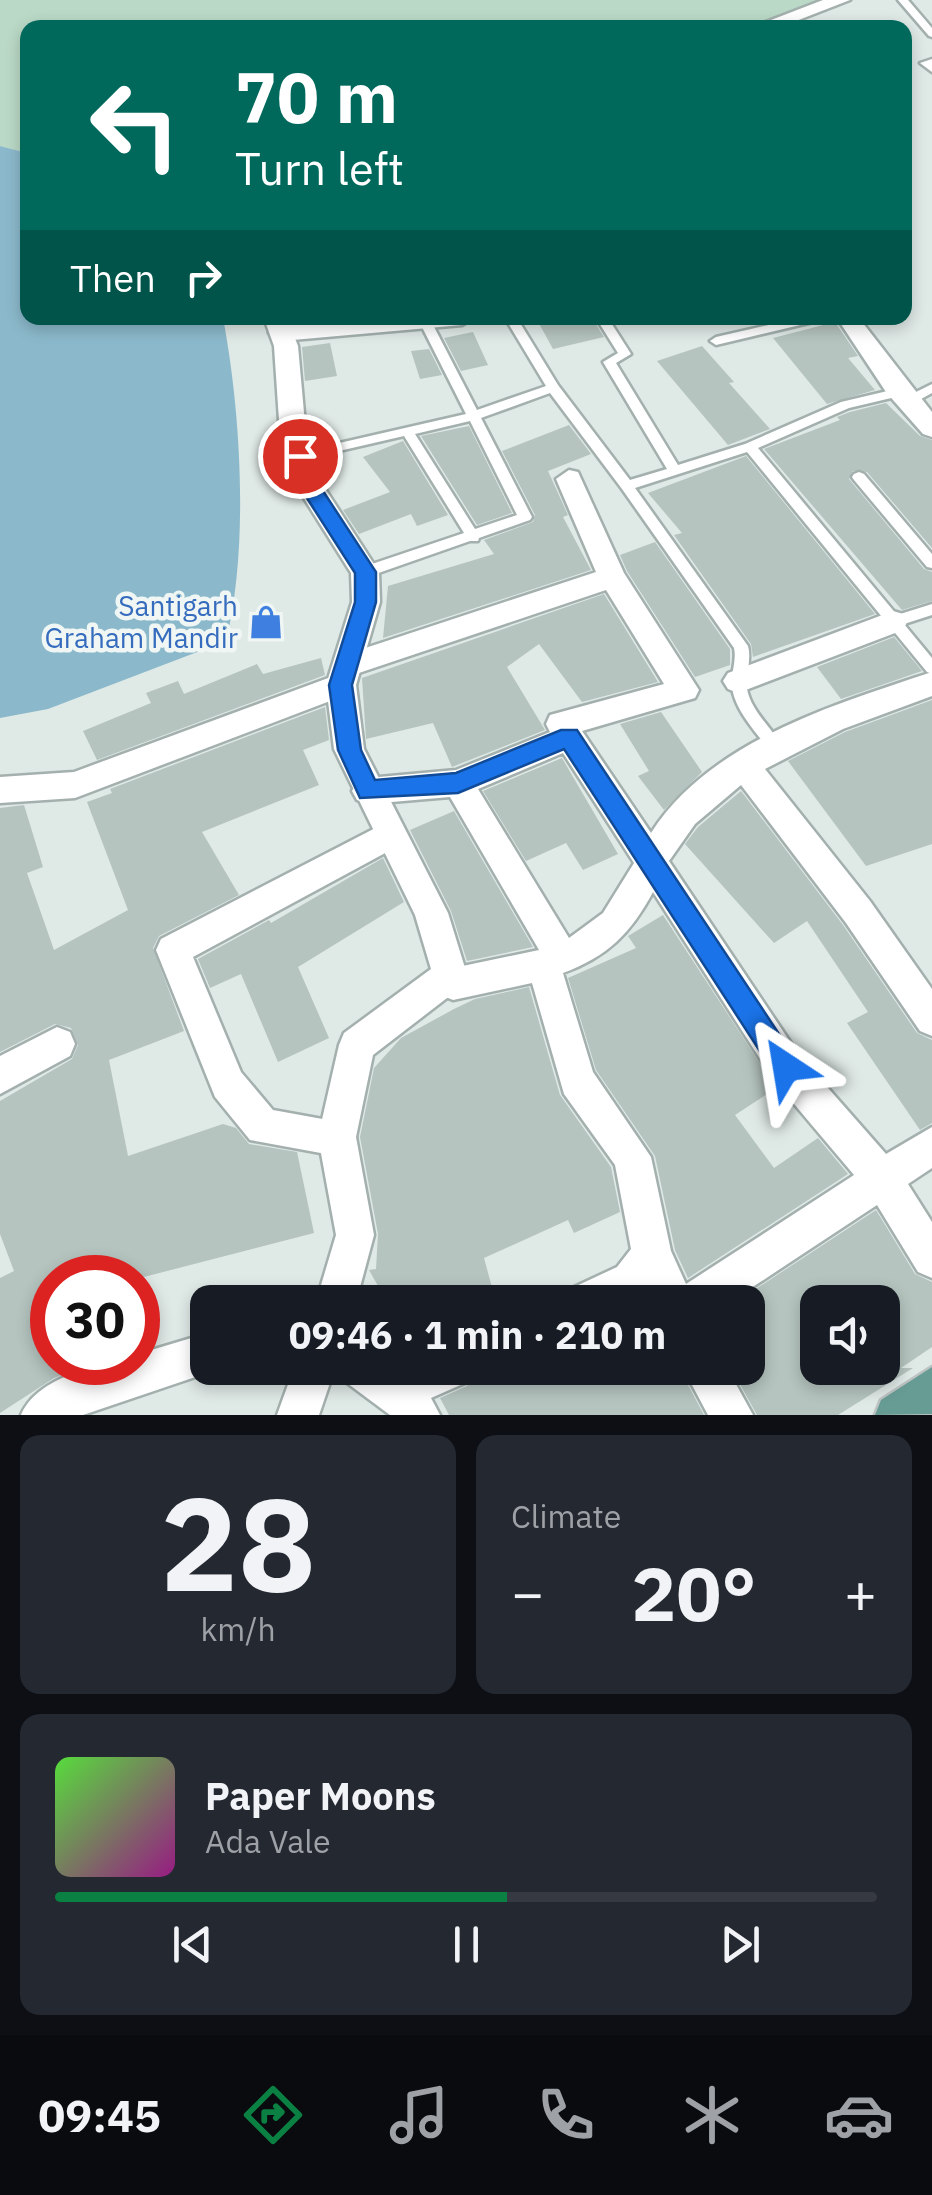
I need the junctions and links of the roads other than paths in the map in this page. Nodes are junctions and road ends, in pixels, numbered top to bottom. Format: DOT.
graph roads {
  1 [pos="841,0"];
  2 [pos="904,0"];
  3 [pos="783,20"];
  4 [pos="932,34"];
  5 [pos="932,62"];
  6 [pos="932,70"];
  7 [pos="278,325"];
  8 [pos="427,325"];
  9 [pos="515,325"];
  10 [pos="606,325"];
  11 [pos="783,325"];
  12 [pos="854,325"];
  13 [pos="716,341"];
  14 [pos="553,388"];
  15 [pos="932,388"];
  16 [pos="904,396"];
  17 [pos="474,416"];
  18 [pos="932,428"];
  19 [pos="407,431"];
  20 [pos="750,447"];
  21 [pos="300,456"];
  22 [pos="674,470"];
  23 [pos="859,477"];
  24 [pos="568,479"];
  25 [pos="627,486"];
  26 [pos="473,537"];
  27 [pos="932,563"];
  28 [pos="365,572"];
  29 [pos="612,578"];
  30 [pos="932,609"];
  31 [pos="893,622"];
  32 [pos="932,668"];
  33 [pos="344,675"];
  34 [pos="738,681"];
  35 [pos="932,684"];
  36 [pos="569,737"];
  37 [pos="775,747"];
  38 [pos="743,764"];
  39 [pos="458,783"];
  40 [pos="0,790"];
  41 [pos="368,791"];
  42 [pos="389,835"];
  43 [pos="651,863"];
  44 [pos="554,962"];
  45 [pos="453,984"];
  46 [pos="932,1019"];
  47 [pos="56,1044"];
  48 [pos="0,1076"];
  49 [pos="337,1137"];
  50 [pos="932,1146"];
  51 [pos="882,1178"];
  52 [pos="652,1254"];
  53 [pos="932,1258"];
  54 [pos="341,1285"];
  55 [pos="621,1285"];
  56 [pos="666,1285"];
  57 [pos="721,1285"];
  58 [pos="190,1359"];
  59 [pos="309,1385"];
  60 [pos="384,1385"];
  61 [pos="430,1385"];
  62 [pos="714,1385"];
  63 [pos="932,1388"];
  64 [pos="408,1403"];
  65 [pos="42,1415"];
  66 [pos="298,1415"];
  67 [pos="732,1415"];
  68 [pos="896,1415"];
  1 -- 3 [label="street"];
  2 -- 4 [label="lane"];
  5 -- 6 [label="lane"];
  7 -- 21 [label="street"];
  8 -- 17 [label="lane"];
  9 -- 14 [label="lane"];
  10 -- 22 [label="lane"];
  11 -- 13 [label="lane"];
  12 -- 16 [label="street"];
  14 -- 17 [label="lane"];
  14 -- 25 [label="lane"];
  15 -- 16 [label="lane"];
  16 -- 18 [label="street"];
  16 -- 20 [label="lane"];
  17 -- 19 [label="lane"];
  17 -- 26 [label="lane"];
  19 -- 21 [label="lane"];
  19 -- 26 [label="lane"];
  20 -- 22 [label="lane"];
  20 -- 31 [label="lane"];
  21 -- 28 [label="street"];
  22 -- 25 [label="lane"];
  23 -- 27 [label="lane"];
  24 -- 29 [label="street"];
  25 -- 34 [label="lane"];
  26 -- 28 [label="lane"];
  28 -- 33 [label="street"];
  29 -- 33 [label="street"];
  29 -- 36 [label="street"];
  30 -- 31 [label="lane"];
  31 -- 32 [label="lane"];
  31 -- 34 [label="street"];
  33 -- 40 [label="street"];
  33 -- 41 [label="street"];
  34 -- 37 [label="lane"];
  35 -- 37 [label="street"];
  36 -- 39 [label="street"];
  36 -- 43 [label="street"];
  37 -- 38 [label="street"];
  38 -- 43 [label="street"];
  38 -- 46 [label="street"];
  39 -- 41 [label="street"];
  39 -- 44 [label="street"];
  41 -- 42 [label="street"];
  42 -- 45 [label="street"];
  42 -- 49 [label="street"];
  43 -- 44 [label="street"];
  43 -- 51 [label="street"];
  44 -- 45 [label="street"];
  44 -- 52 [label="street"];
  45 -- 49 [label="street"];
  47 -- 48 [label="street"];
  49 -- 54 [label="street"];
  50 -- 51 [label="street"];
  51 -- 53 [label="street"];
  51 -- 57 [label="street"];
  52 -- 55 [label="street"];
  52 -- 56 [label="street"];
  58 -- 65 [label="street"];
  59 -- 66 [label="street"];
  60 -- 64 [label="street"];
  61 -- 64 [label="street"];
  62 -- 67 [label="street"];
  63 -- 68 [label="main road"];
}
